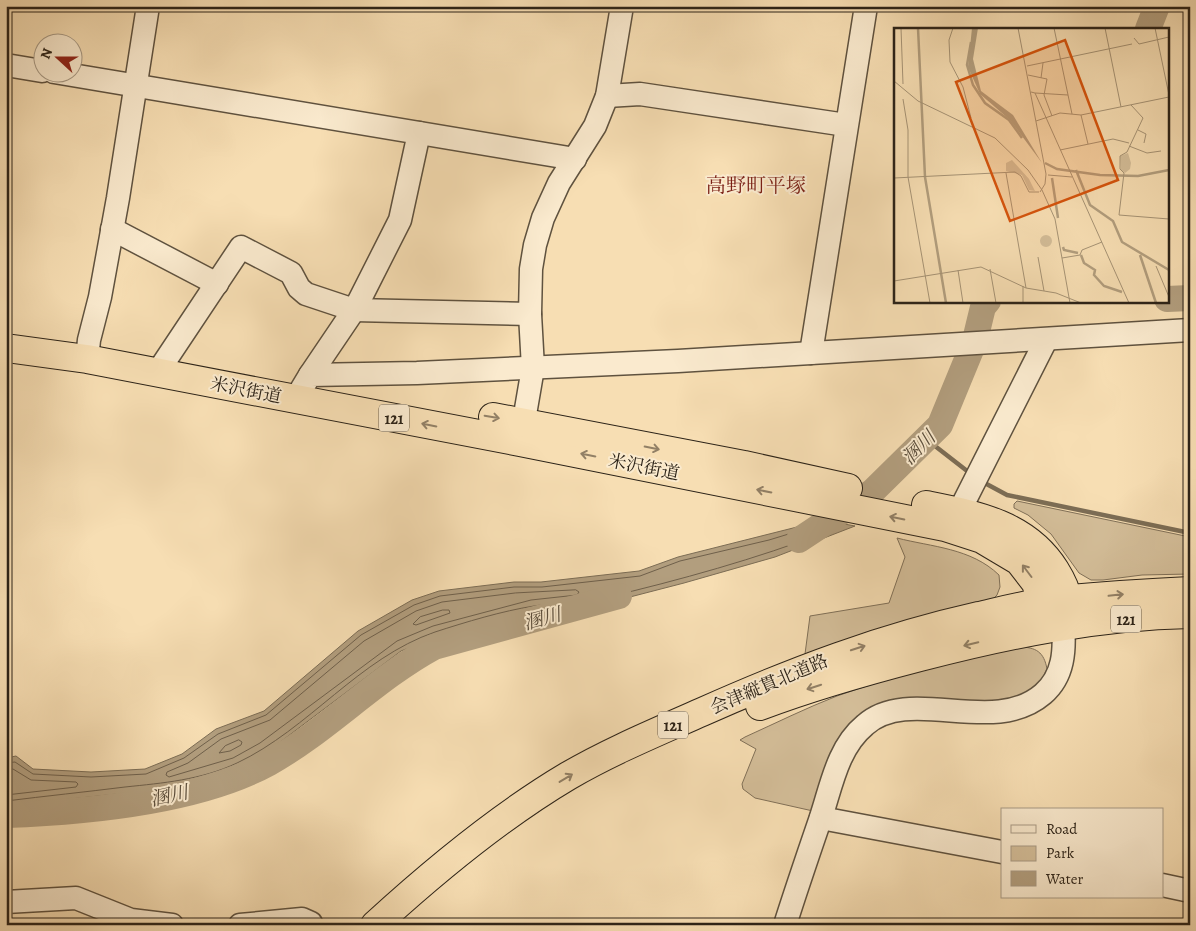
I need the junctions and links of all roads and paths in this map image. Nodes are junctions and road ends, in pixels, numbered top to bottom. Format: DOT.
graph roads {
  1 [pos="148,6"];
  2 [pos="622,6"];
  3 [pos="866,6"];
  4 [pos="6,64"];
  5 [pos="32,69"];
  6 [pos="82,77"];
  7 [pos="135,86"];
  8 [pos="606,96"];
  9 [pos="846,125"];
  10 [pos="419,133"];
  11 [pos="574,158"];
  12 [pos="112,229"];
  13 [pos="217,284"];
  14 [pos="354,310"];
  15 [pos="530,314"];
  16 [pos="1190,330"];
  17 [pos="1046,340"];
  18 [pos="6,348"];
  19 [pos="811,353"];
  20 [pos="87,359"];
  21 [pos="533,368"];
  22 [pos="157,373"];
  23 [pos="302,388"];
  24 [pos="522,432"];
  25 [pos="952,516"];
  26 [pos="1190,592"];
  27 [pos="1058,609"];
  28 [pos="1190,614"];
  29 [pos="1016,621"];
  30 [pos="821,818"];
  31 [pos="1001,852"];
  32 [pos="1164,885"];
  33 [pos="1190,890"];
  34 [pos="6,902"];
  35 [pos="312,923"];
  36 [pos="172,925"];
  37 [pos="240,925"];
  38 [pos="374,925"];
  39 [pos="392,925"];
  40 [pos="785,925"];
  1 -- 7 [label="street"];
  2 -- 8 [label="street"];
  3 -- 9 [label="street"];
  4 -- 5 [label="street"];
  6 -- 7 [label="street"];
  7 -- 10 [label="street"];
  7 -- 12 [label="street"];
  8 -- 9 [label="street"];
  8 -- 11 [label="street"];
  9 -- 19 [label="street"];
  10 -- 11 [label="street"];
  10 -- 14 [label="street"];
  11 -- 15 [label="street"];
  12 -- 13 [label="street"];
  12 -- 20 [label="street"];
  13 -- 14 [label="street"];
  13 -- 22 [label="street"];
  14 -- 15 [label="street"];
  14 -- 23 [label="street"];
  15 -- 21 [label="street"];
  16 -- 17 [label="street"];
  17 -- 19 [label="street"];
  17 -- 25 [label="street"];
  18 -- 20 [label="highway, 米沢街道 / 121"];
  19 -- 21 [label="street"];
  20 -- 22 [label="highway, 米沢街道 / 121"];
  21 -- 23 [label="street"];
  21 -- 24 [label="street"];
  22 -- 23 [label="highway, 米沢街道 / 121"];
  23 -- 24 [label="highway, 米沢街道 / 121"];
  24 -- 25 [label="highway, 米沢街道 / 121"];
  25 -- 27 [label="highway, 米沢街道 / 121"];
  27 -- 26 [label="highway, 121, one-way"];
  27 -- 28 [label="highway, 121"];
  27 -- 29 [label="highway, 121"];
  27 -- 30 [label="street"];
  38 -- 29 [label="highway, 会津縦貫北道路 / 121, one-way"];
  29 -- 39 [label="highway, 会津縦貫北道路 / 121, one-way"];
  30 -- 31 [label="street"];
  30 -- 40 [label="street"];
  32 -- 33 [label="street"];
  34 -- 36 [label="street"];
  35 -- 37 [label="street"];
}
